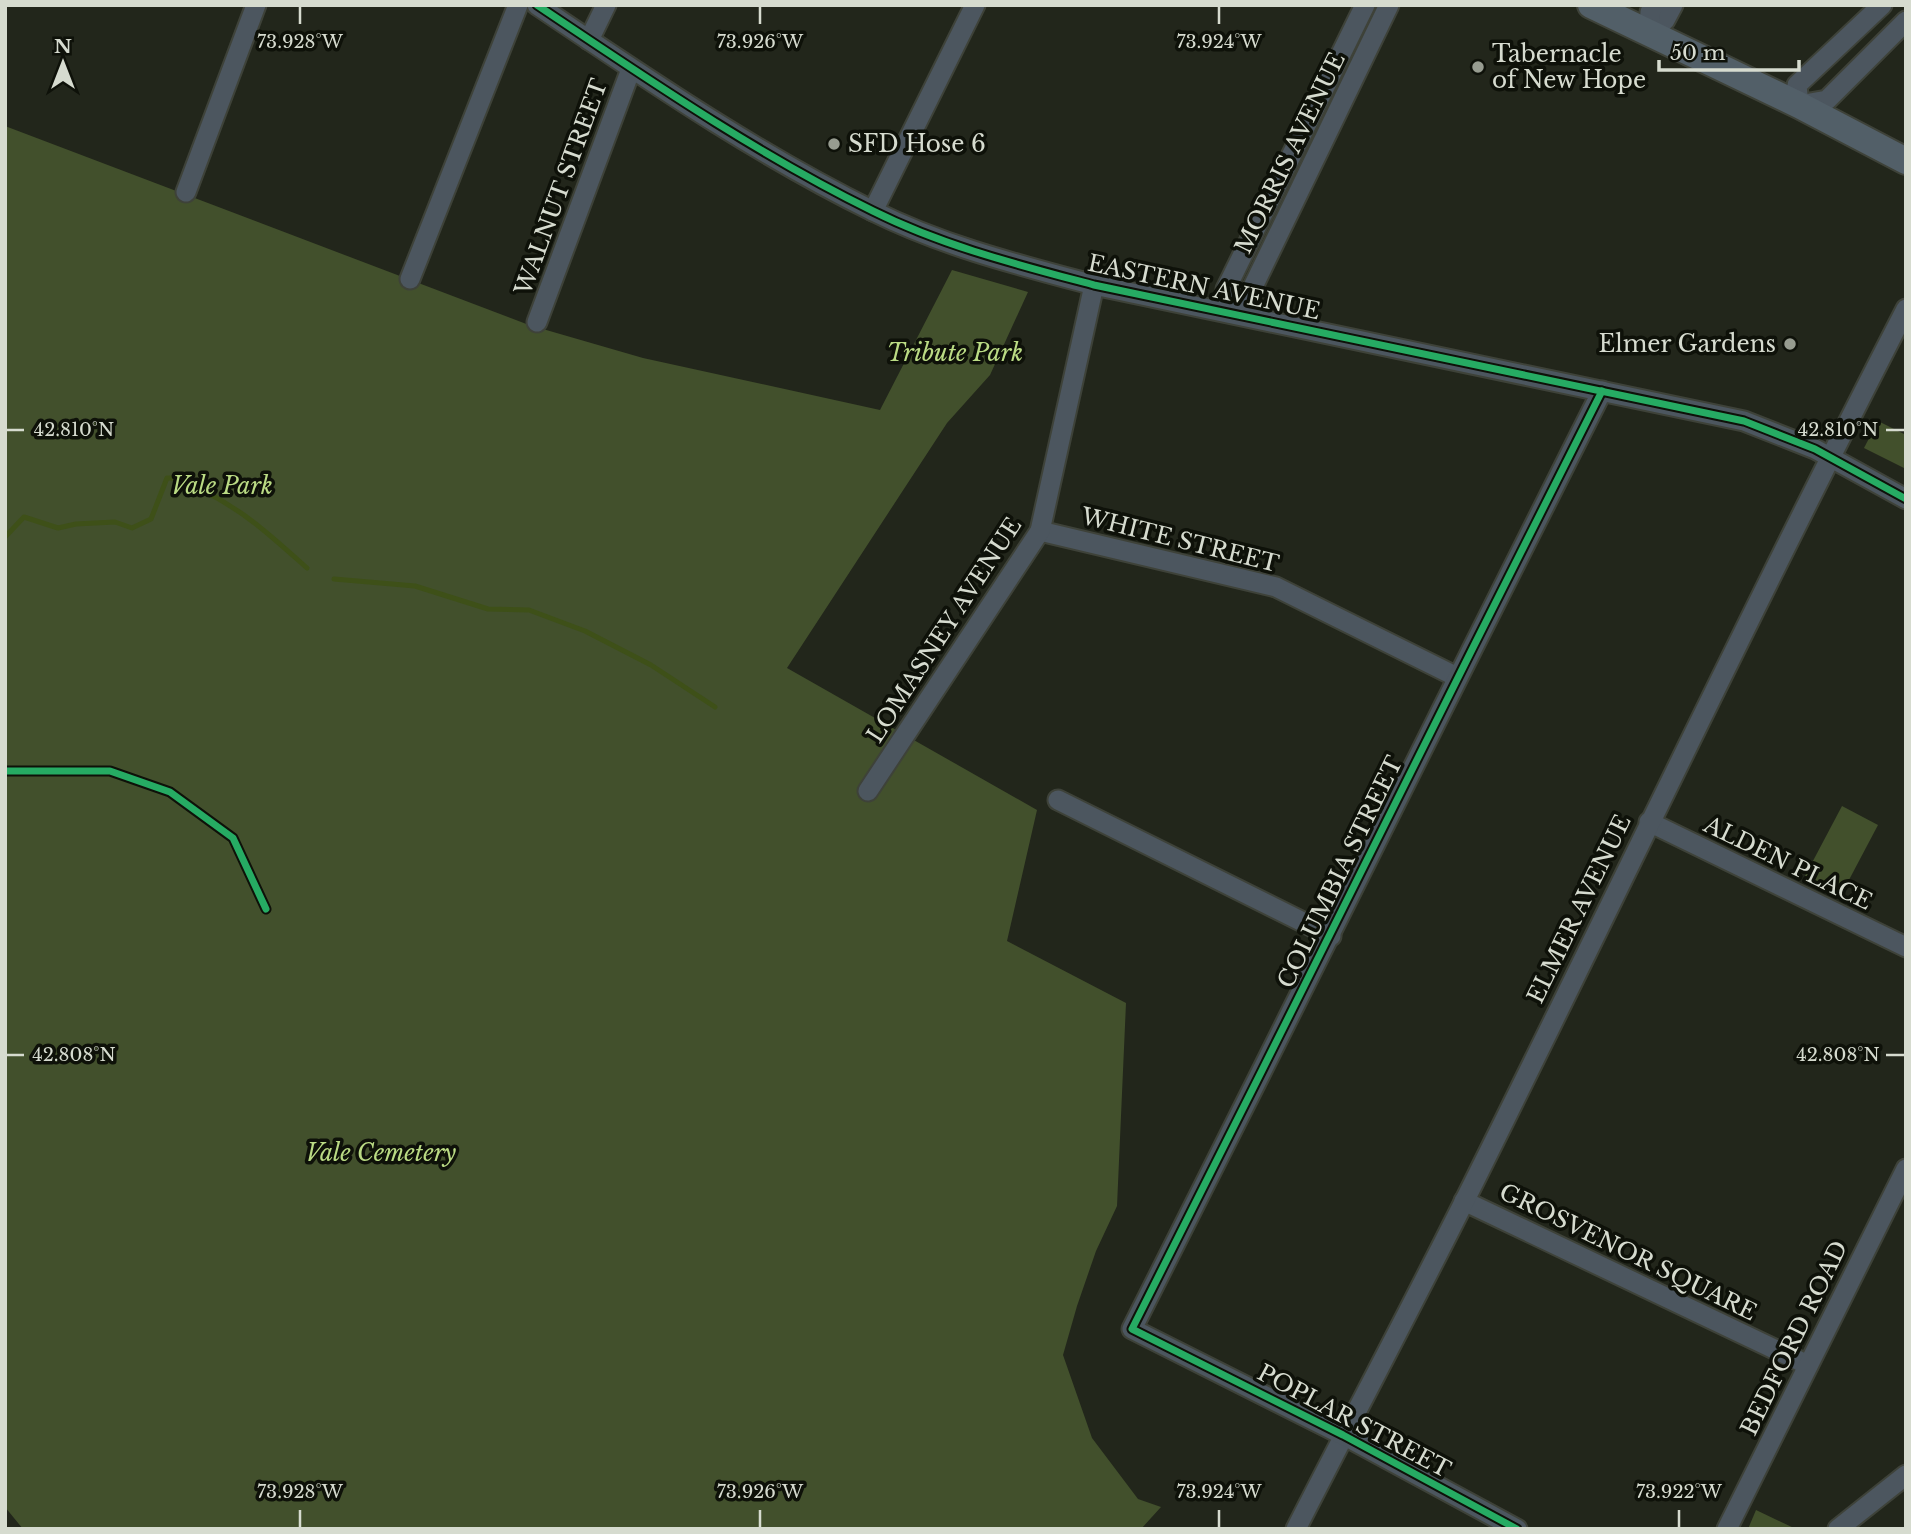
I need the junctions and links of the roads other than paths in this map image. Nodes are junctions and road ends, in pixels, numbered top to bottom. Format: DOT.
graph roads {
  1 [pos="257,5"];
  2 [pos="518,5"];
  3 [pos="537,5"];
  4 [pos="606,5"];
  5 [pos="975,5"];
  6 [pos="1365,5"];
  7 [pos="1389,5"];
  8 [pos="1591,5"];
  9 [pos="1654,5"];
  10 [pos="1673,5"];
  11 [pos="1882,5"];
  12 [pos="1906,21"];
  13 [pos="1649,34"];
  14 [pos="589,40"];
  15 [pos="631,69"];
  16 [pos="1799,105"];
  17 [pos="1906,161"];
  18 [pos="186,192"];
  19 [pos="873,211"];
  20 [pos="410,279"];
  21 [pos="1094,285"];
  22 [pos="1906,309"];
  23 [pos="1228,312"];
  24 [pos="537,322"];
  25 [pos="1602,391"];
  26 [pos="1829,457"];
  27 [pos="1906,499"];
  28 [pos="1040,531"];
  29 [pos="1457,677"];
  30 [pos="868,790"];
  31 [pos="1058,800"];
  32 [pos="1649,822"];
  33 [pos="1331,936"];
  34 [pos="1906,947"];
  35 [pos="1906,1169"];
  36 [pos="1464,1201"];
  37 [pos="1173,1350"];
  38 [pos="1808,1365"];
  39 [pos="1343,1435"];
  40 [pos="1906,1475"];
  41 [pos="1296,1529"];
  42 [pos="1517,1529"];
  43 [pos="1727,1529"];
  44 [pos="1838,1529"];
  1 -- 18 [label="street"];
  2 -- 20 [label="street"];
  3 -- 14 [label="street, EASTERN AVENUE"];
  4 -- 14 [label="street"];
  5 -- 19 [label="street"];
  6 -- 23 [label="street, MORRIS AVENUE"];
  7 -- 23 [label="street, MORRIS AVENUE"];
  8 -- 13 [label="main road"];
  9 -- 13 [label="street"];
  10 -- 13 [label="street"];
  11 -- 16 [label="street"];
  12 -- 16 [label="street"];
  13 -- 16 [label="main road"];
  14 -- 15 [label="street, EASTERN AVENUE"];
  15 -- 19 [label="street, EASTERN AVENUE"];
  15 -- 24 [label="street, WALNUT STREET"];
  16 -- 17 [label="main road"];
  19 -- 21 [label="street, EASTERN AVENUE"];
  21 -- 23 [label="street, EASTERN AVENUE"];
  21 -- 28 [label="street, LOMASNEY AVENUE"];
  22 -- 26 [label="street, ELMER AVENUE"];
  23 -- 25 [label="street, EASTERN AVENUE"];
  25 -- 26 [label="street, EASTERN AVENUE"];
  25 -- 29 [label="street, COLUMBIA STREET"];
  26 -- 27 [label="street, EASTERN AVENUE"];
  26 -- 32 [label="street, ELMER AVENUE"];
  28 -- 29 [label="street, WHITE STREET"];
  28 -- 30 [label="street, LOMASNEY AVENUE"];
  29 -- 33 [label="street, COLUMBIA STREET"];
  31 -- 33 [label="street"];
  32 -- 34 [label="street, ALDEN PLACE"];
  32 -- 36 [label="street, ELMER AVENUE"];
  33 -- 37 [label="street, COLUMBIA STREET"];
  35 -- 38 [label="street, BEDFORD ROAD"];
  36 -- 38 [label="street, GROSVENOR SQUARE"];
  36 -- 39 [label="street, ELMER AVENUE"];
  37 -- 39 [label="street, POPLAR STREET"];
  38 -- 43 [label="street, BEDFORD ROAD"];
  39 -- 41 [label="street, ELMER AVENUE"];
  39 -- 42 [label="street, POPLAR STREET"];
  40 -- 44 [label="street"];
}
